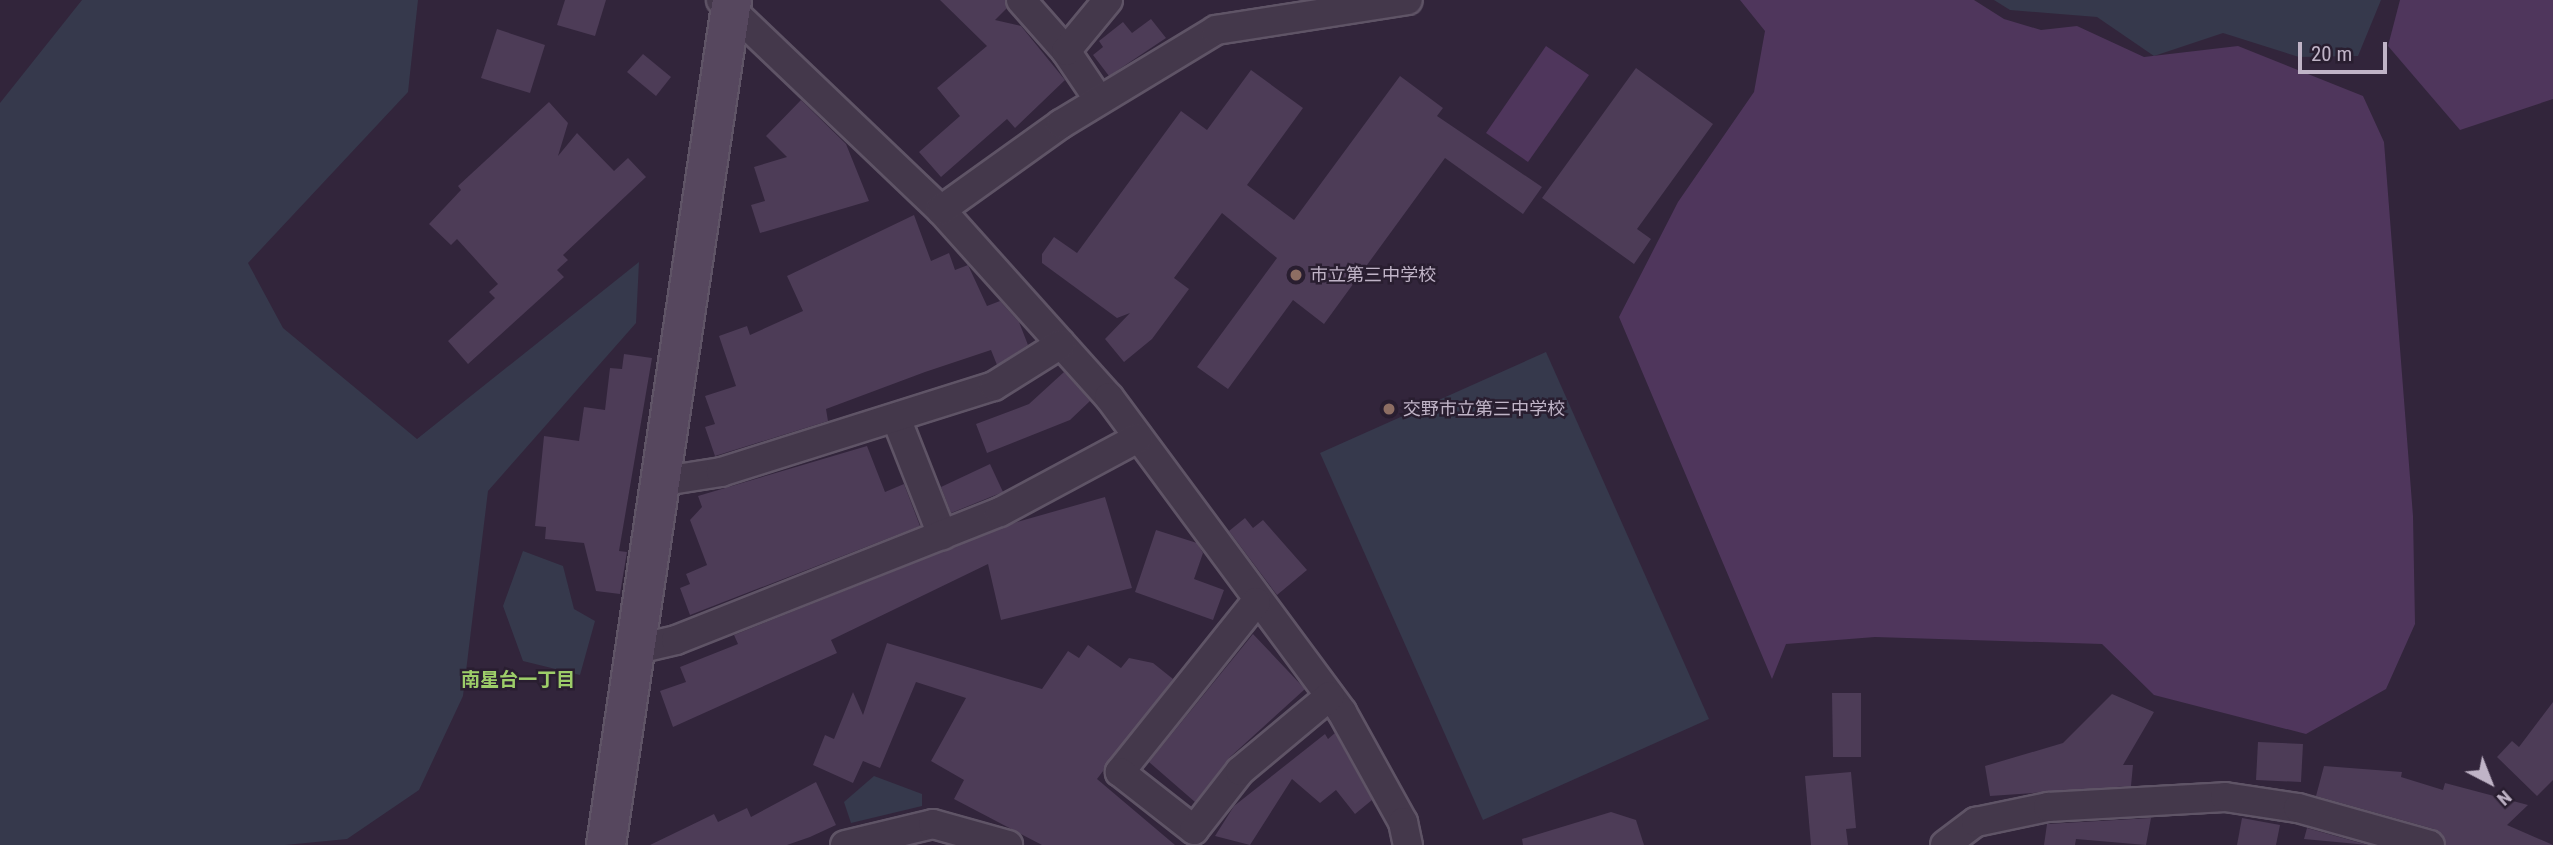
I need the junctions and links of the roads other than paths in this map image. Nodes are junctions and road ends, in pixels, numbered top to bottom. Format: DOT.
graph roads {
  1 [pos="1021,0"];
  2 [pos="1081,0"];
  3 [pos="1108,0"];
  4 [pos="1408,0"];
  5 [pos="728,3"];
  6 [pos="1066,51"];
  7 [pos="1099,100"];
  8 [pos="941,210"];
  9 [pos="1061,344"];
  10 [pos="895,418"];
  11 [pos="1138,438"];
  12 [pos="658,482"];
  13 [pos="942,535"];
  14 [pos="1256,602"];
  15 [pos="634,650"];
  16 [pos="1330,696"];
  17 [pos="606,845"];
  18 [pos="845,845"];
  19 [pos="1008,845"];
  20 [pos="1408,845"];
  21 [pos="1945,845"];
  22 [pos="2430,845"];
  1 -- 6 [label="street"];
  2 -- 6 [label="street"];
  3 -- 6 [label="street"];
  4 -- 7 [label="street"];
  5 -- 8 [label="street"];
  5 -- 12 [label="street"];
  6 -- 7 [label="street"];
  7 -- 8 [label="street"];
  8 -- 9 [label="street"];
  9 -- 10 [label="street"];
  9 -- 11 [label="street"];
  10 -- 12 [label="street"];
  10 -- 13 [label="street"];
  11 -- 13 [label="street"];
  11 -- 14 [label="street"];
  12 -- 15 [label="street"];
  13 -- 15 [label="street"];
  14 -- 16 [label="street"];
  14 -- 16 [label="street"];
  15 -- 17 [label="street"];
  16 -- 20 [label="street"];
  18 -- 19 [label="street"];
  21 -- 22 [label="street"];
}
